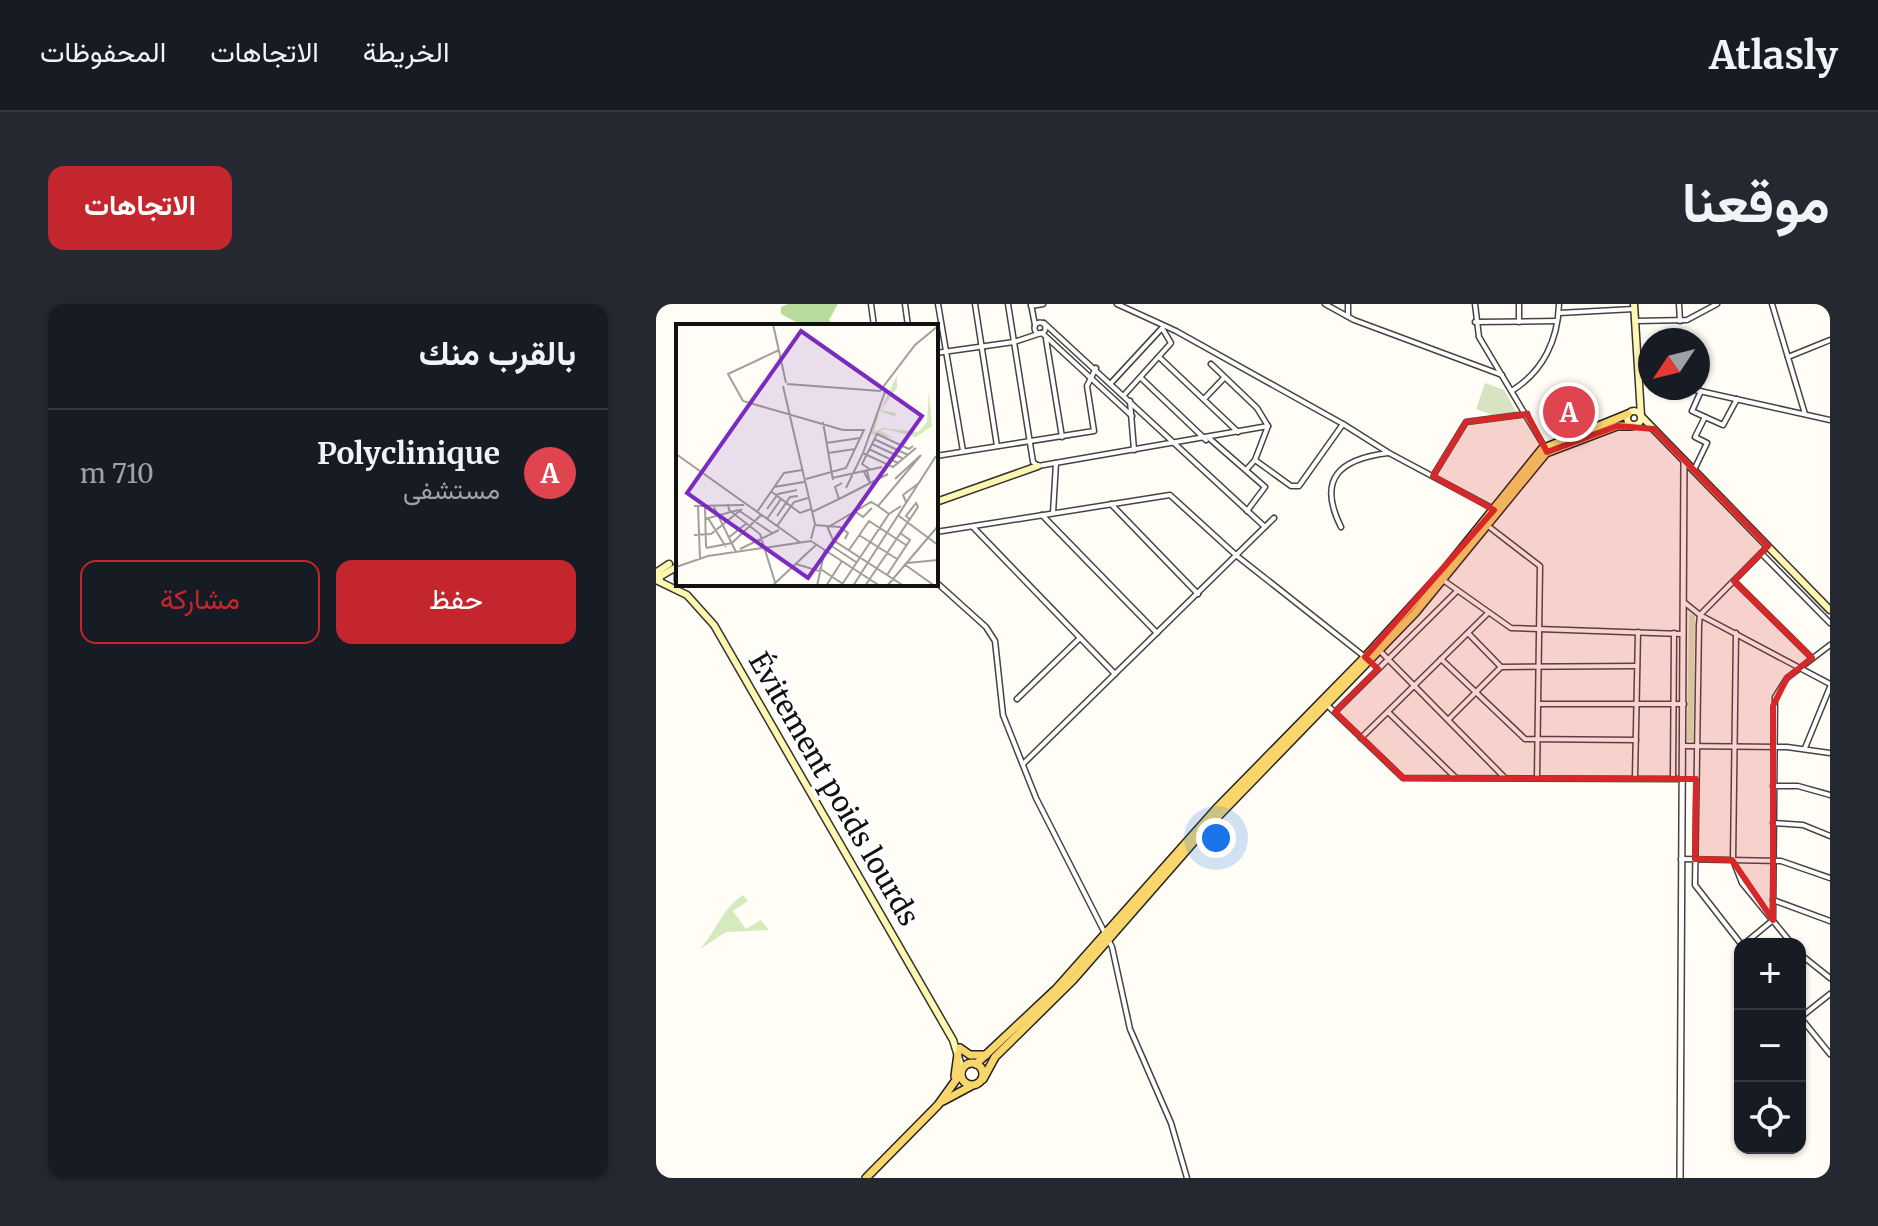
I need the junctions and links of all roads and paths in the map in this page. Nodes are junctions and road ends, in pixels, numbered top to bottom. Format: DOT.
graph roads {
  1 [pos="871,304"];
  2 [pos="905,304"];
  3 [pos="938,304"];
  4 [pos="975,304"];
  5 [pos="1008,304"];
  6 [pos="1043,304"];
  7 [pos="1117,304"];
  8 [pos="1325,304"];
  9 [pos="1348,304"];
  10 [pos="1475,304"];
  11 [pos="1519,304"];
  12 [pos="1559,304"];
  13 [pos="1679,304"];
  14 [pos="1717,304"];
  15 [pos="1772,304"];
  16 [pos="1031,305"];
  17 [pos="1599,307"];
  18 [pos="1634,307"];
  19 [pos="1559,313"];
  20 [pos="1348,316"];
  21 [pos="1558,321"];
  22 [pos="1636,321"];
  23 [pos="1680,321"];
  24 [pos="1475,322"];
  25 [pos="1519,322"];
  26 [pos="1044,323"];
  27 [pos="874,324"];
  28 [pos="908,324"];
  29 [pos="1035,325"];
  30 [pos="1163,327"];
  31 [pos="1043,334"];
  32 [pos="1830,340"];
  33 [pos="1014,342"];
  34 [pos="981,346"];
  35 [pos="947,351"];
  36 [pos="938,353"];
  37 [pos="1159,357"];
  38 [pos="1788,358"];
  39 [pos="1211,364"];
  40 [pos="1096,368"];
  41 [pos="1502,375"];
  42 [pos="1089,377"];
  43 [pos="1638,377"];
  44 [pos="1140,378"];
  45 [pos="1224,378"];
  46 [pos="1112,382"];
  47 [pos="1513,390"];
  48 [pos="1710,393"];
  49 [pos="1125,394"];
  50 [pos="1638,395"];
  51 [pos="1204,399"];
  52 [pos="1737,399"];
  53 [pos="1130,400"];
  54 [pos="1639,400"];
  55 [pos="1697,400"];
  56 [pos="1630,413"];
  57 [pos="1527,414"];
  58 [pos="1805,414"];
  59 [pos="1641,415"];
  60 [pos="1132,416"];
  61 [pos="1705,417"];
  62 [pos="1830,420"];
  63 [pos="1343,424"];
  64 [pos="1635,425"];
  65 [pos="1268,426"];
  66 [pos="1654,429"];
  67 [pos="1238,432"];
  68 [pos="1062,437"];
  69 [pos="1208,439"];
  70 [pos="1030,442"];
  71 [pos="1178,443"];
  72 [pos="997,446"];
  73 [pos="1134,450"];
  74 [pos="1546,450"];
  75 [pos="963,451"];
  76 [pos="1389,453"];
  77 [pos="938,456"];
  78 [pos="1255,460"];
  79 [pos="1684,460"];
  80 [pos="1056,463"];
  81 [pos="1038,466"];
  82 [pos="1246,470"];
  83 [pos="1694,470"];
  84 [pos="1433,476"];
  85 [pos="938,501"];
  86 [pos="1111,504"];
  87 [pos="1494,509"];
  88 [pos="1247,511"];
  89 [pos="1053,513"];
  90 [pos="1042,515"];
  91 [pos="1274,518"];
  92 [pos="1488,526"];
  93 [pos="973,527"];
  94 [pos="1265,527"];
  95 [pos="1341,527"];
  96 [pos="938,532"];
  97 [pos="1768,546"];
  98 [pos="1761,553"];
  99 [pos="1237,556"];
  100 [pos="669,564"];
  101 [pos="656,566"];
  102 [pos="676,566"];
  103 [pos="676,567"];
  104 [pos="658,580"];
  105 [pos="1443,580"];
  106 [pos="1734,581"];
  107 [pos="938,584"];
  108 [pos="681,586"];
  109 [pos="1457,591"];
  110 [pos="1198,594"];
  111 [pos="687,595"];
  112 [pos="1685,603"];
  113 [pos="1830,610"];
  114 [pos="1488,613"];
  115 [pos="1700,615"];
  116 [pos="1830,623"];
  117 [pos="1540,629"];
  118 [pos="1638,631"];
  119 [pos="1157,633"];
  120 [pos="1468,633"];
  121 [pos="1674,633"];
  122 [pos="1736,633"];
  123 [pos="1685,634"];
  124 [pos="1080,638"];
  125 [pos="1830,645"];
  126 [pos="1380,651"];
  127 [pos="1812,658"];
  128 [pos="1388,659"];
  129 [pos="1441,659"];
  130 [pos="1367,660"];
  131 [pos="1539,666"];
  132 [pos="1637,666"];
  133 [pos="1501,667"];
  134 [pos="1799,667"];
  135 [pos="1115,674"];
  136 [pos="1415,685"];
  137 [pos="1830,686"];
  138 [pos="1475,693"];
  139 [pos="1017,699"];
  140 [pos="1539,704"];
  141 [pos="1637,704"];
  142 [pos="1673,704"];
  143 [pos="1684,704"];
  144 [pos="1327,705"];
  145 [pos="1335,712"];
  146 [pos="1388,712"];
  147 [pos="1449,719"];
  148 [pos="1361,738"];
  149 [pos="1538,740"];
  150 [pos="1636,740"];
  151 [pos="1683,746"];
  152 [pos="1697,746"];
  153 [pos="1735,746"];
  154 [pos="1773,747"];
  155 [pos="1804,748"];
  156 [pos="1830,753"];
  157 [pos="1023,764"];
  158 [pos="1537,777"];
  159 [pos="1635,777"];
  160 [pos="1456,778"];
  161 [pos="1505,778"];
  162 [pos="1673,778"];
  163 [pos="1682,779"];
  164 [pos="1773,786"];
  165 [pos="1830,795"];
  166 [pos="1773,823"];
  167 [pos="1830,836"];
  168 [pos="1681,859"];
  169 [pos="1695,859"];
  170 [pos="1733,860"];
  171 [pos="1772,861"];
  172 [pos="1830,878"];
  173 [pos="1773,900"];
  174 [pos="1773,920"];
  175 [pos="1830,921"];
  176 [pos="1107,937"];
  177 [pos="1737,938"];
  178 [pos="1750,938"];
  179 [pos="1787,938"];
  180 [pos="1806,959"];
  181 [pos="1830,978"];
  182 [pos="1830,994"];
  183 [pos="1806,1012"];
  184 [pos="1806,1024"];
  185 [pos="959,1051"];
  186 [pos="1830,1053"];
  187 [pos="988,1054"];
  188 [pos="975,1063"];
  189 [pos="962,1071"];
  190 [pos="983,1079"];
  191 [pos="975,1085"];
  192 [pos="951,1086"];
  193 [pos="938,1105"];
  194 [pos="866,1178"];
  195 [pos="1187,1178"];
  196 [pos="1680,1178"];
  1 -- 27 [label="street"];
  2 -- 28 [label="street"];
  3 -- 35 [label="street"];
  4 -- 34 [label="street"];
  5 -- 33 [label="street"];
  6 -- 16 [label="street"];
  7 -- 30 [label="street"];
  8 -- 20 [label="street"];
  9 -- 20 [label="street"];
  10 -- 24 [label="street"];
  11 -- 25 [label="street"];
  12 -- 19 [label="street"];
  13 -- 23 [label="street"];
  14 -- 23 [label="street"];
  15 -- 38 [label="street"];
  16 -- 29 [label="street"];
  17 -- 18 [label="street"];
  17 -- 19 [label="street"];
  18 -- 22 [label="main road"];
  19 -- 21 [label="street"];
  20 -- 41 [label="street"];
  21 -- 25 [label="street"];
  21 -- 47 [label="street"];
  22 -- 23 [label="street"];
  22 -- 43 [label="main road"];
  24 -- 25 [label="street"];
  24 -- 41 [label="street"];
  26 -- 29 [label="street"];
  26 -- 31 [label="street"];
  26 -- 40 [label="street"];
  29 -- 31 [label="street"];
  30 -- 37 [label="street"];
  30 -- 46 [label="street"];
  30 -- 63 [label="street"];
  31 -- 33 [label="street"];
  31 -- 42 [label="street"];
  31 -- 68 [label="street"];
  32 -- 38 [label="street"];
  33 -- 34 [label="street"];
  33 -- 70 [label="street"];
  34 -- 35 [label="street"];
  34 -- 72 [label="street"];
  35 -- 36 [label="street"];
  35 -- 75 [label="street"];
  37 -- 44 [label="street"];
  37 -- 51 [label="street"];
  38 -- 58 [label="street"];
  39 -- 45 [label="street"];
  40 -- 42 [label="street"];
  40 -- 46 [label="street"];
  41 -- 47 [label="street"];
  42 -- 60 [label="street"];
  42 -- 68 [label="street"];
  44 -- 49 [label="street"];
  44 -- 69 [label="street"];
  45 -- 51 [label="street"];
  45 -- 65 [label="street"];
  46 -- 49 [label="street"];
  47 -- 57 [label="street"];
  48 -- 52 [label="street"];
  49 -- 53 [label="street"];
  50 -- 56 [label="main road"];
  51 -- 67 [label="street"];
  52 -- 58 [label="street"];
  52 -- 61 [label="street"];
  53 -- 60 [label="street"];
  53 -- 71 [label="street"];
  54 -- 59 [label="main road"];
  55 -- 61 [label="street"];
  56 -- 59 [label="main road"];
  56 -- 64 [label="main road"];
  56 -- 74 [label="main road"];
  57 -- 74 [label="street"];
  57 -- 84 [label="street"];
  58 -- 62 [label="street"];
  59 -- 64 [label="main road"];
  59 -- 66 [label="main road"];
  60 -- 73 [label="street"];
  61 -- 83 [label="street"];
  63 -- 76 [label="street"];
  63 -- 78 [label="street"];
  64 -- 66 [label="main road"];
  64 -- 74 [label="main road"];
  65 -- 67 [label="street"];
  65 -- 78 [label="street"];
  66 -- 79 [label="main road"];
  67 -- 69 [label="street"];
  68 -- 70 [label="street"];
  69 -- 71 [label="street"];
  69 -- 82 [label="street"];
  70 -- 72 [label="street"];
  70 -- 81 [label="street"];
  71 -- 73 [label="street"];
  71 -- 88 [label="street"];
  72 -- 75 [label="street"];
  73 -- 80 [label="street"];
  74 -- 87 [label="main road"];
  74 -- 92 [label="main road"];
  75 -- 77 [label="street"];
  76 -- 84 [label="street"];
  76 -- 95 [label="street"];
  78 -- 82 [label="street"];
  79 -- 83 [label="main road"];
  79 -- 112 [label="street"];
  80 -- 81 [label="street"];
  80 -- 89 [label="street"];
  81 -- 85 [label="main road"];
  82 -- 88 [label="street"];
  83 -- 97 [label="main road"];
  84 -- 87 [label="street"];
  86 -- 89 [label="street"];
  86 -- 99 [label="street"];
  86 -- 110 [label="street"];
  87 -- 130 [label="main road"];
  88 -- 94 [label="street"];
  89 -- 90 [label="street"];
  90 -- 93 [label="street"];
  90 -- 119 [label="street"];
  91 -- 94 [label="street"];
  92 -- 105 [label="main road"];
  92 -- 117 [label="street"];
  93 -- 96 [label="street"];
  93 -- 124 [label="street"];
  94 -- 99 [label="street"];
  97 -- 98 [label="street"];
  97 -- 113 [label="main road"];
  98 -- 106 [label="street"];
  98 -- 116 [label="street"];
  99 -- 110 [label="street"];
  99 -- 130 [label="street"];
  100 -- 101 [label="main road"];
  100 -- 102 [label="main road"];
  100 -- 104 [label="main road"];
  103 -- 104 [label="main road"];
  104 -- 111 [label="main road, Évitement poids lourds"];
  105 -- 109 [label="street"];
  105 -- 126 [label="main road"];
  106 -- 115 [label="street"];
  106 -- 127 [label="street"];
  107 -- 157 [label="street"];
  108 -- 111 [label="main road"];
  109 -- 114 [label="street"];
  109 -- 128 [label="street"];
  110 -- 119 [label="street"];
  111 -- 185 [label="main road, Évitement poids lourds"];
  112 -- 115 [label="street"];
  112 -- 123 [label="street"];
  114 -- 117 [label="street"];
  114 -- 120 [label="street"];
  115 -- 122 [label="street"];
  115 -- 152 [label="street"];
  117 -- 118 [label="street"];
  117 -- 131 [label="street"];
  118 -- 121 [label="street"];
  118 -- 132 [label="street"];
  119 -- 135 [label="street"];
  120 -- 129 [label="street"];
  120 -- 133 [label="street"];
  121 -- 123 [label="street"];
  121 -- 142 [label="street"];
  122 -- 134 [label="street"];
  122 -- 153 [label="street"];
  123 -- 143 [label="street"];
  124 -- 135 [label="street"];
  124 -- 139 [label="street"];
  125 -- 127 [label="street"];
  126 -- 128 [label="street"];
  126 -- 130 [label="main road"];
  127 -- 134 [label="street"];
  128 -- 136 [label="street"];
  128 -- 145 [label="street"];
  129 -- 136 [label="street"];
  129 -- 138 [label="street"];
  130 -- 144 [label="main road"];
  130 -- 176 [label="main road"];
  131 -- 132 [label="street"];
  131 -- 133 [label="street"];
  131 -- 140 [label="street"];
  132 -- 141 [label="street"];
  133 -- 138 [label="street"];
  134 -- 137 [label="street"];
  134 -- 154 [label="street"];
  135 -- 157 [label="street"];
  136 -- 146 [label="street"];
  136 -- 147 [label="street"];
  137 -- 155 [label="street"];
  138 -- 147 [label="street"];
  138 -- 149 [label="street"];
  140 -- 141 [label="street"];
  140 -- 149 [label="street"];
  141 -- 142 [label="street"];
  141 -- 150 [label="street"];
  142 -- 143 [label="street"];
  142 -- 162 [label="street"];
  143 -- 151 [label="street"];
  144 -- 145 [label="street"];
  144 -- 176 [label="main road"];
  145 -- 148 [label="street"];
  146 -- 148 [label="street"];
  146 -- 160 [label="street"];
  147 -- 161 [label="street"];
  148 -- 160 [label="street"];
  149 -- 150 [label="street"];
  149 -- 158 [label="street"];
  150 -- 159 [label="street"];
  151 -- 152 [label="street"];
  151 -- 163 [label="street"];
  152 -- 153 [label="street"];
  152 -- 169 [label="street"];
  153 -- 154 [label="street"];
  153 -- 170 [label="street"];
  154 -- 155 [label="street"];
  154 -- 164 [label="street"];
  155 -- 156 [label="street"];
  157 -- 176 [label="street"];
  158 -- 159 [label="street"];
  158 -- 161 [label="street"];
  159 -- 162 [label="street"];
  160 -- 161 [label="street"];
  162 -- 163 [label="street"];
  163 -- 168 [label="street"];
  164 -- 165 [label="street"];
  164 -- 166 [label="street"];
  166 -- 167 [label="street"];
  166 -- 171 [label="street"];
  168 -- 169 [label="street"];
  168 -- 196 [label="street"];
  169 -- 170 [label="street"];
  169 -- 177 [label="street"];
  170 -- 171 [label="street"];
  170 -- 174 [label="street"];
  171 -- 172 [label="street"];
  171 -- 173 [label="street"];
  173 -- 174 [label="street"];
  173 -- 175 [label="street"];
  174 -- 178 [label="street"];
  174 -- 179 [label="street"];
  176 -- 187 [label="main road"];
  176 -- 190 [label="main road"];
  176 -- 195 [label="street"];
  180 -- 181 [label="street"];
  182 -- 183 [label="street"];
  184 -- 186 [label="street"];
  185 -- 187 [label="main road"];
  185 -- 188 [label="main road, Évitement poids lourds"];
  185 -- 189 [label="main road"];
  185 -- 192 [label="main road"];
  187 -- 188 [label="main road"];
  188 -- 189 [label="main road"];
  188 -- 190 [label="main road"];
  189 -- 191 [label="main road"];
  189 -- 192 [label="main road"];
  190 -- 191 [label="main road"];
  191 -- 193 [label="main road"];
  192 -- 193 [label="main road"];
  193 -- 194 [label="main road"];
}
